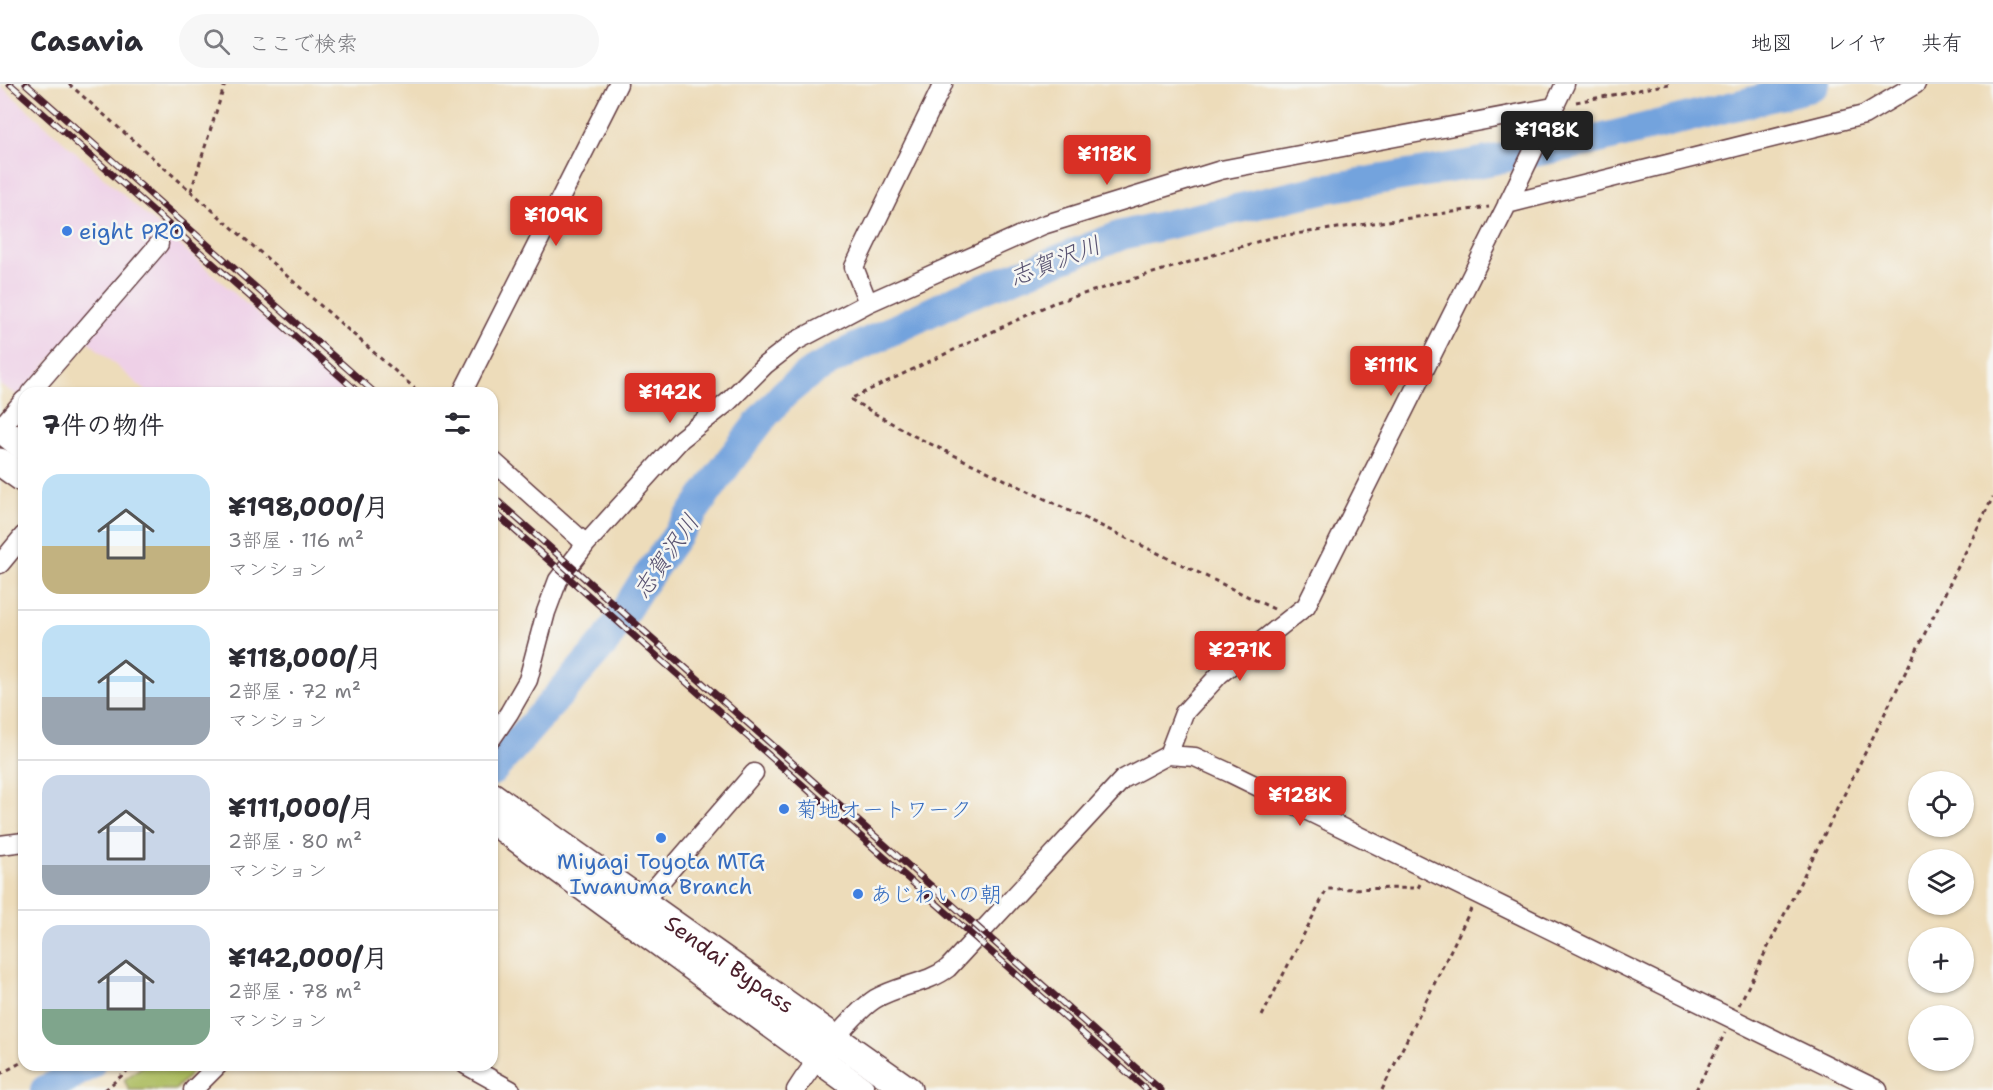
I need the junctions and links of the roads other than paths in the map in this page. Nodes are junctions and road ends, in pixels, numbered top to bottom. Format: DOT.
graph roads {
  1 [pos="618,84"];
  2 [pos="943,84"];
  3 [pos="1565,84"];
  4 [pos="1916,84"];
  5 [pos="1552,110"];
  6 [pos="1510,199"];
  7 [pos="159,244"];
  8 [pos="868,303"];
  9 [pos="35,387"];
  10 [pos="465,387"];
  11 [pos="18,407"];
  12 [pos="0,428"];
  13 [pos="18,442"];
  14 [pos="0,462"];
  15 [pos="498,465"];
  16 [pos="18,475"];
  17 [pos="18,543"];
  18 [pos="586,544"];
  19 [pos="0,564"];
  20 [pos="498,729"];
  21 [pos="1168,754"];
  22 [pos="754,773"];
  23 [pos="498,819"];
  24 [pos="498,819"];
  25 [pos="18,843"];
  26 [pos="0,845"];
  27 [pos="642,903"];
  28 [pos="836,1039"];
  29 [pos="819,1060"];
  30 [pos="213,1071"];
  31 [pos="477,1071"];
  32 [pos="193,1090"];
  33 [pos="511,1090"];
  34 [pos="796,1090"];
  35 [pos="861,1090"];
  36 [pos="908,1090"];
  37 [pos="1878,1090"];
  1 -- 10 [label="street"];
  2 -- 8 [label="street"];
  3 -- 5 [label="street"];
  4 -- 6 [label="street"];
  5 -- 6 [label="street"];
  5 -- 8 [label="street"];
  6 -- 21 [label="street"];
  7 -- 9 [label="street"];
  8 -- 18 [label="street"];
  11 -- 12 [label="street"];
  12 -- 13 [label="highway"];
  14 -- 16 [label="highway"];
  15 -- 18 [label="street"];
  17 -- 19 [label="street"];
  18 -- 20 [label="street"];
  21 -- 28 [label="street"];
  21 -- 37 [label="street"];
  22 -- 27 [label="street"];
  23 -- 27 [label="highway, Sendai Bypass"];
  24 -- 29 [label="highway, Sendai Bypass"];
  25 -- 26 [label="street"];
  27 -- 28 [label="highway, Sendai Bypass"];
  28 -- 29 [label="street"];
  28 -- 36 [label="highway, Sendai Bypass"];
  29 -- 34 [label="street"];
  29 -- 35 [label="highway, Sendai Bypass"];
  30 -- 32 [label="street"];
  31 -- 33 [label="street"];
}
